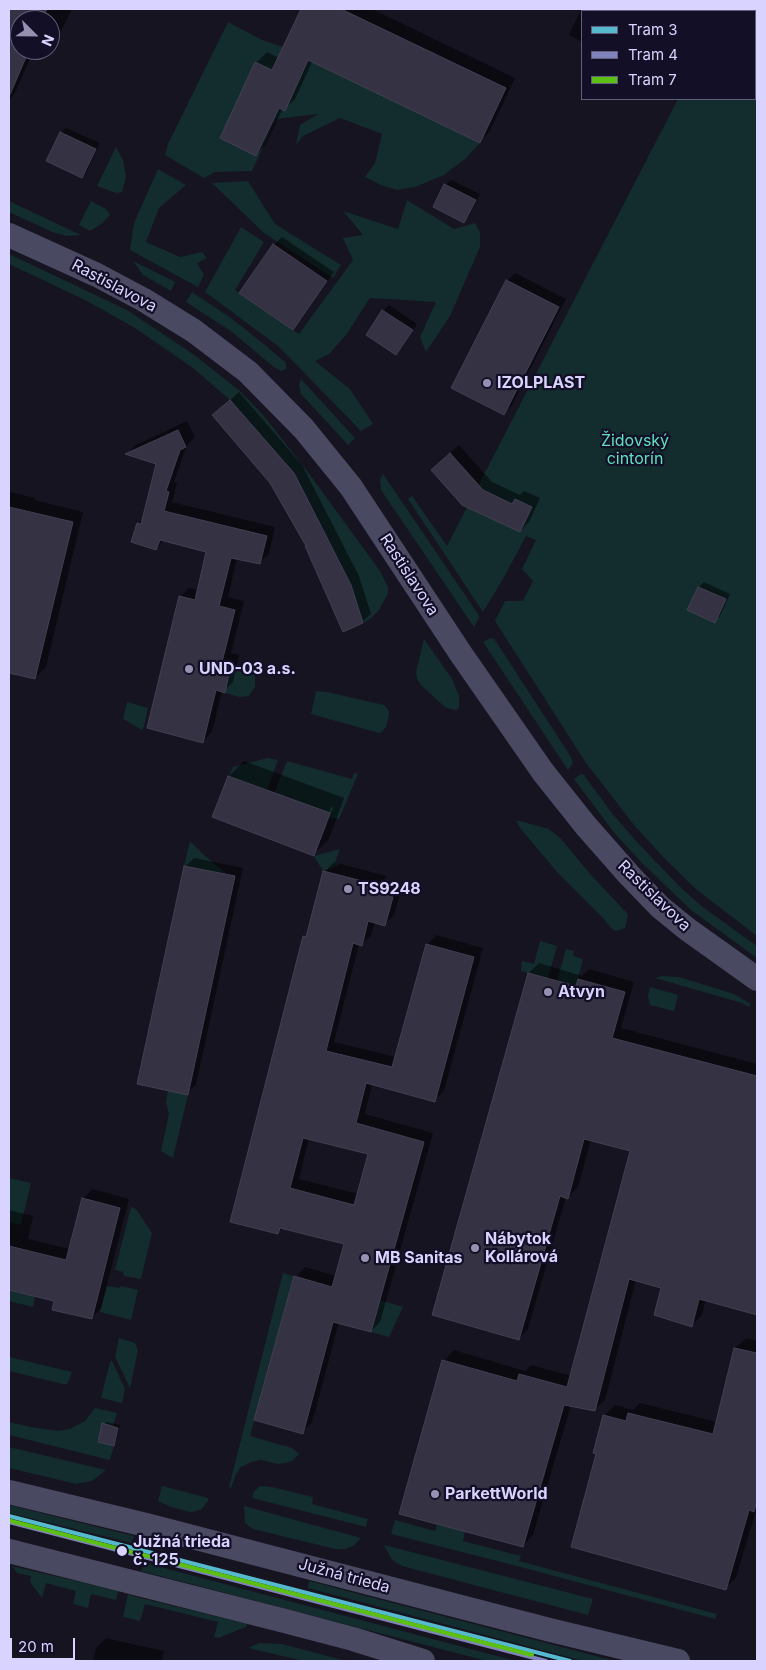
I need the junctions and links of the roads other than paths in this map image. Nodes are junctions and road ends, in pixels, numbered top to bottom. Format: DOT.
graph roads {
  1 [pos="9,235"];
  2 [pos="757,979"];
  3 [pos="9,1492"];
  4 [pos="9,1551"];
  5 [pos="423,1661"];
  6 [pos="678,1661"];
  1 -- 2 [label="street, Rastislavova"];
  3 -- 6 [label="street, Južná trieda"];
  4 -- 5 [label="street"];
}
